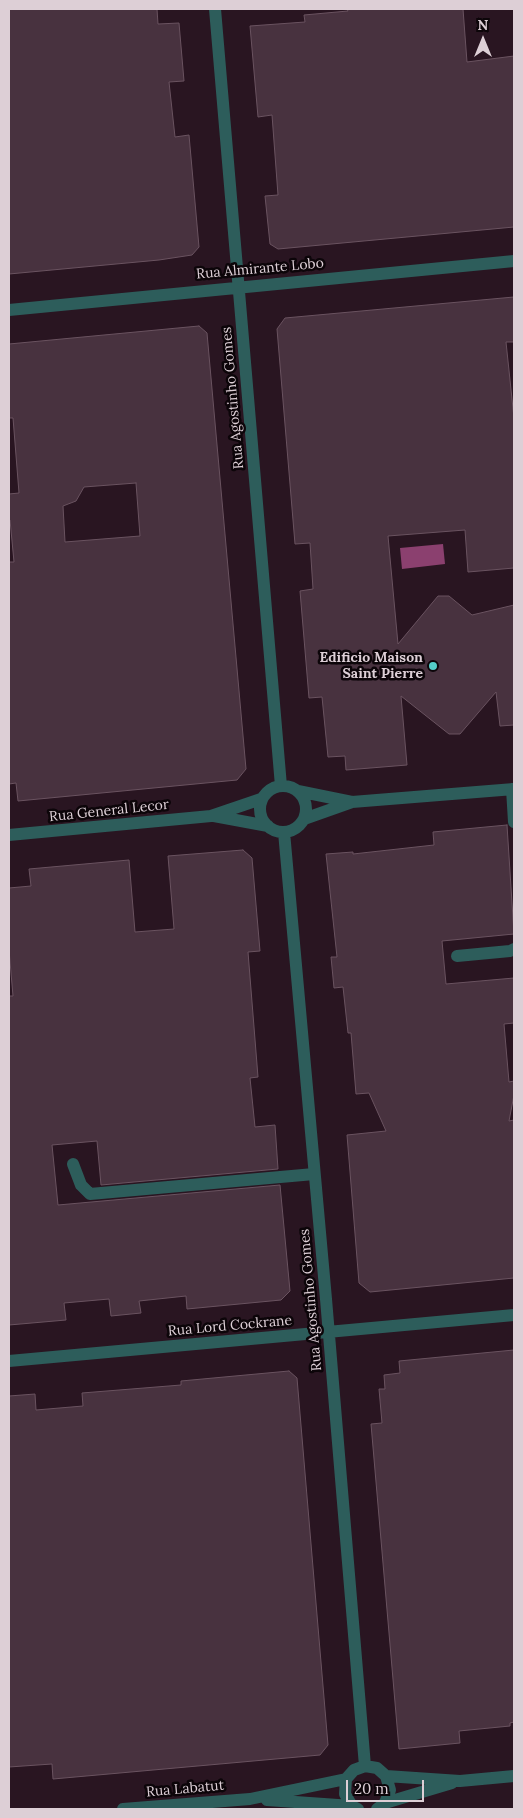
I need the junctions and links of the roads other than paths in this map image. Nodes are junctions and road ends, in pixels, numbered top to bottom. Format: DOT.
graph roads {
  1 [pos="215,9"];
  2 [pos="514,260"];
  3 [pos="238,287"];
  4 [pos="9,310"];
  5 [pos="281,786"];
  6 [pos="513,789"];
  7 [pos="298,791"];
  8 [pos="261,799"];
  9 [pos="352,802"];
  10 [pos="211,816"];
  11 [pos="304,819"];
  12 [pos="514,822"];
  13 [pos="268,826"];
  14 [pos="284,832"];
  15 [pos="9,835"];
  16 [pos="514,949"];
  17 [pos="457,956"];
  18 [pos="73,1164"];
  19 [pos="314,1174"];
  20 [pos="514,1315"];
  21 [pos="329,1333"];
  22 [pos="9,1361"];
  23 [pos="365,1766"];
  24 [pos="386,1776"];
  25 [pos="514,1776"];
  26 [pos="346,1779"];
  27 [pos="460,1781"];
  28 [pos="250,1799"];
  29 [pos="381,1806"];
  30 [pos="355,1808"];
  31 [pos="124,1809"];
  1 -- 3 [label="street, Rua Agostinho Gomes"];
  2 -- 3 [label="street, Rua Almirante Lobo"];
  3 -- 4 [label="street, Rua Almirante Lobo"];
  3 -- 5 [label="street, Rua Agostinho Gomes"];
  5 -- 7 [label="street"];
  5 -- 8 [label="street"];
  6 -- 9 [label="street"];
  6 -- 12 [label="street"];
  7 -- 9 [label="street"];
  7 -- 11 [label="street"];
  8 -- 10 [label="street, Rua General Lecor"];
  8 -- 13 [label="street"];
  9 -- 11 [label="street"];
  10 -- 13 [label="street, Rua General Lecor"];
  10 -- 15 [label="street, Rua General Lecor"];
  11 -- 14 [label="street"];
  13 -- 14 [label="street"];
  14 -- 19 [label="street, Rua Agostinho Gomes"];
  16 -- 17 [label="street"];
  18 -- 19 [label="street"];
  19 -- 21 [label="street, Rua Agostinho Gomes"];
  20 -- 21 [label="street, Rua Lord Cockrane"];
  21 -- 22 [label="street, Rua Lord Cockrane"];
  21 -- 23 [label="street, Rua Agostinho Gomes"];
  23 -- 24 [label="street"];
  23 -- 26 [label="street"];
  24 -- 27 [label="street"];
  24 -- 29 [label="street"];
  25 -- 27 [label="street"];
  26 -- 28 [label="street, Rua Labatut"];
  26 -- 30 [label="street"];
  27 -- 29 [label="street"];
  28 -- 30 [label="street, Rua Labatut"];
  28 -- 31 [label="street, Rua Labatut"];
}
